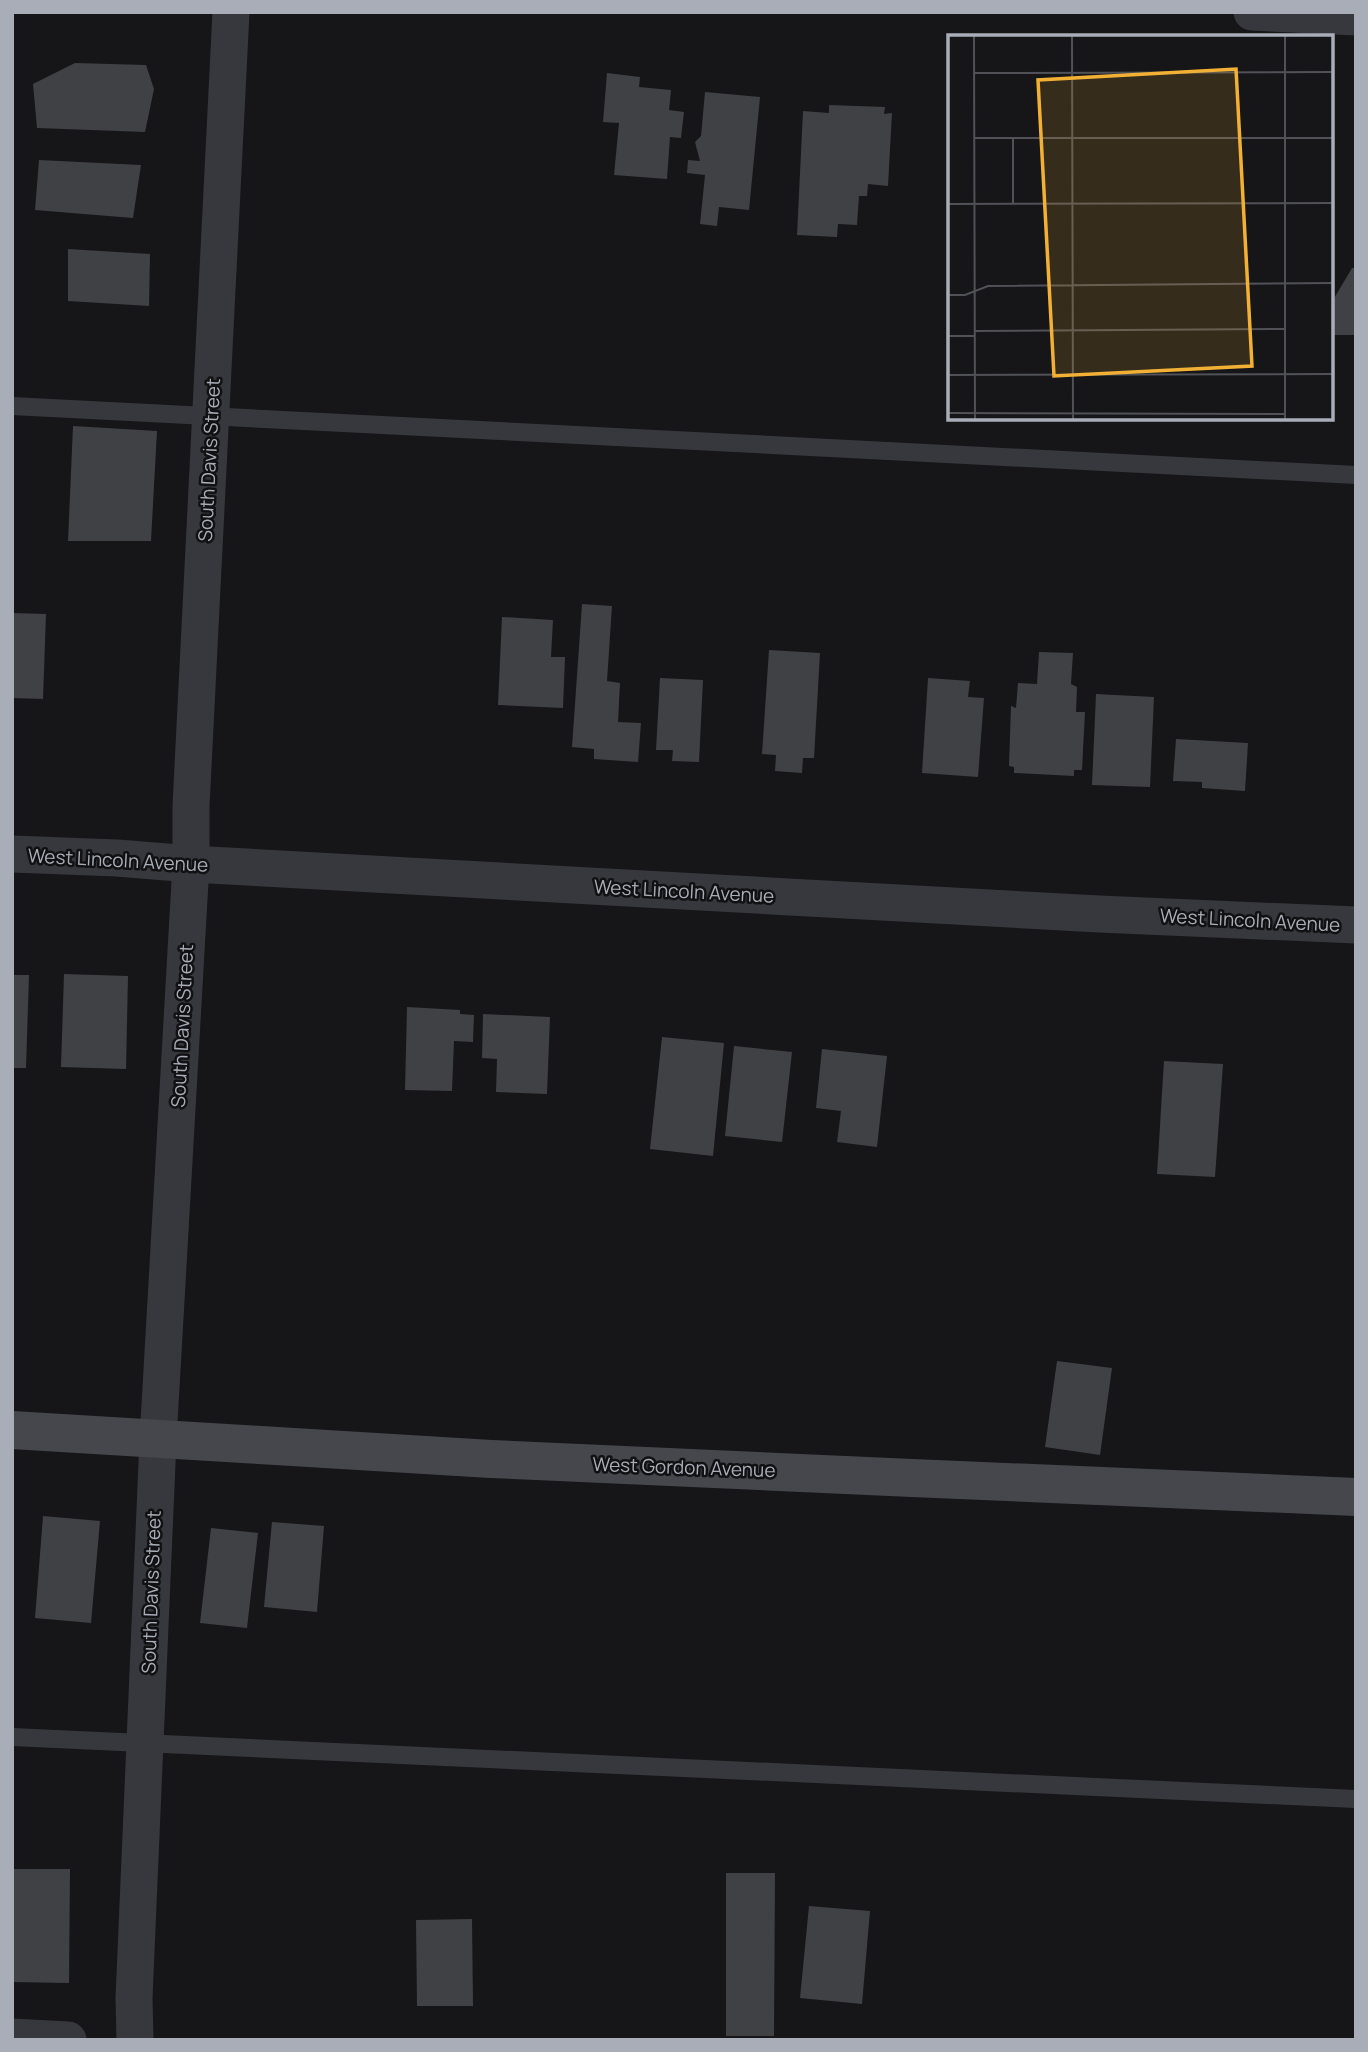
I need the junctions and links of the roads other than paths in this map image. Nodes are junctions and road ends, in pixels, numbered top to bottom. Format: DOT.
graph roads {
  1 [pos="231,12"];
  2 [pos="1252,12"];
  3 [pos="1356,17"];
  4 [pos="12,406"];
  5 [pos="211,417"];
  6 [pos="1356,475"];
  7 [pos="12,854"];
  8 [pos="191,864"];
  9 [pos="1356,925"];
  10 [pos="12,1430"];
  11 [pos="158,1440"];
  12 [pos="1356,1497"];
  13 [pos="12,1737"];
  14 [pos="145,1743"];
  15 [pos="1356,1799"];
  16 [pos="12,2037"];
  17 [pos="68,2040"];
  18 [pos="135,2040"];
  1 -- 5 [label="street, South Davis Street"];
  2 -- 3 [label="street"];
  4 -- 5 [label="lane"];
  5 -- 6 [label="lane"];
  5 -- 8 [label="street, South Davis Street"];
  7 -- 8 [label="street, West Lincoln Avenue"];
  8 -- 9 [label="street, West Lincoln Avenue"];
  8 -- 11 [label="street, South Davis Street"];
  10 -- 11 [label="street, West Gordon Avenue"];
  11 -- 12 [label="street, West Gordon Avenue"];
  11 -- 14 [label="street, South Davis Street"];
  13 -- 14 [label="lane"];
  14 -- 15 [label="lane"];
  14 -- 18 [label="street, South Davis Street"];
  16 -- 17 [label="street"];
}
